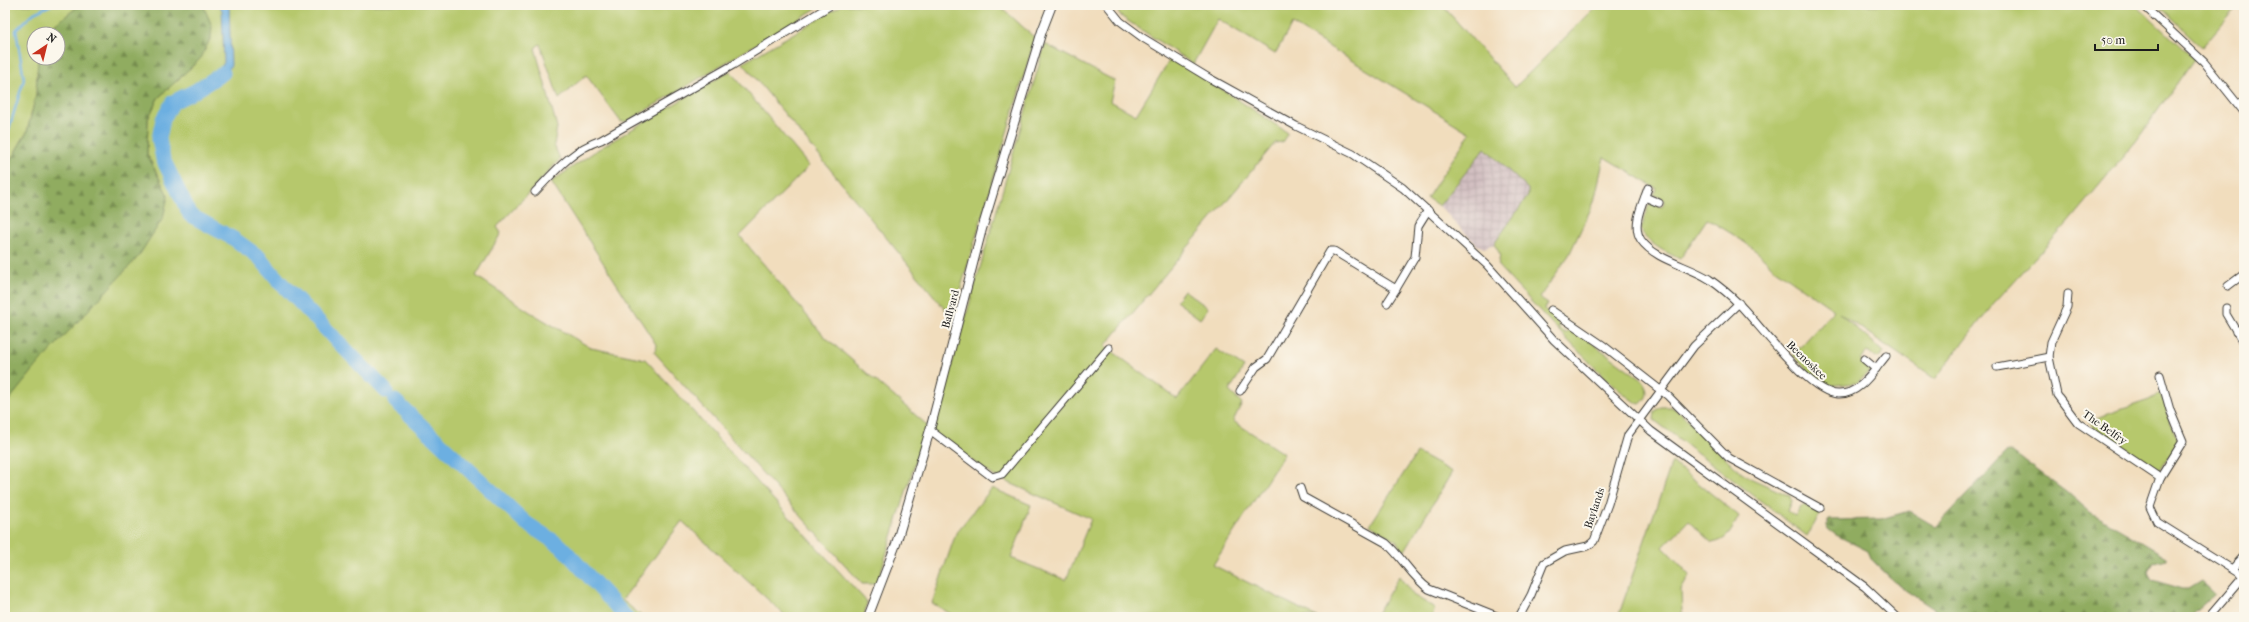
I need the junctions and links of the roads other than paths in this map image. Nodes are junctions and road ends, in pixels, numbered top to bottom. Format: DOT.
graph roads {
  1 [pos="831,5"];
  2 [pos="1052,5"];
  3 [pos="1107,5"];
  4 [pos="2143,5"];
  5 [pos="2244,112"];
  6 [pos="1648,188"];
  7 [pos="535,192"];
  8 [pos="1645,197"];
  9 [pos="1659,203"];
  10 [pos="1428,210"];
  11 [pos="2244,274"];
  12 [pos="2228,286"];
  13 [pos="1396,289"];
  14 [pos="2068,294"];
  15 [pos="1387,303"];
  16 [pos="1739,303"];
  17 [pos="2226,308"];
  18 [pos="1551,310"];
  19 [pos="2244,327"];
  20 [pos="2236,332"];
  21 [pos="2244,344"];
  22 [pos="1109,348"];
  23 [pos="1886,356"];
  24 [pos="2049,358"];
  25 [pos="1864,359"];
  26 [pos="1997,367"];
  27 [pos="1876,369"];
  28 [pos="2160,375"];
  29 [pos="1240,391"];
  30 [pos="1661,391"];
  31 [pos="1638,419"];
  32 [pos="930,430"];
  33 [pos="2160,478"];
  34 [pos="1300,488"];
  35 [pos="1820,508"];
  36 [pos="2244,556"];
  37 [pos="2233,568"];
  38 [pos="2244,576"];
  39 [pos="868,617"];
  40 [pos="1499,617"];
  41 [pos="1519,617"];
  42 [pos="1897,617"];
  43 [pos="2209,617"];
  1 -- 7 [label="street"];
  2 -- 32 [label="street, Ballyard"];
  3 -- 10 [label="street"];
  4 -- 5 [label="street"];
  6 -- 8 [label="street, Beenoskee"];
  8 -- 9 [label="street"];
  8 -- 16 [label="street, Beenoskee"];
  10 -- 13 [label="street"];
  10 -- 31 [label="street"];
  11 -- 12 [label="street"];
  13 -- 15 [label="street"];
  13 -- 29 [label="street"];
  14 -- 24 [label="street, The Belfry"];
  16 -- 27 [label="street, Beenoskee"];
  16 -- 30 [label="street"];
  17 -- 20 [label="street"];
  18 -- 30 [label="street"];
  19 -- 20 [label="street"];
  20 -- 21 [label="street"];
  22 -- 32 [label="street"];
  23 -- 27 [label="street, Beenoskee"];
  24 -- 26 [label="street"];
  24 -- 33 [label="street, The Belfry"];
  25 -- 27 [label="street"];
  28 -- 33 [label="street"];
  30 -- 31 [label="street"];
  30 -- 35 [label="street"];
  31 -- 41 [label="street, Baylands"];
  31 -- 42 [label="street"];
  32 -- 39 [label="street, Ballyard"];
  33 -- 37 [label="street"];
  34 -- 40 [label="street"];
  36 -- 37 [label="street"];
  37 -- 38 [label="street"];
  38 -- 43 [label="street"];
}
